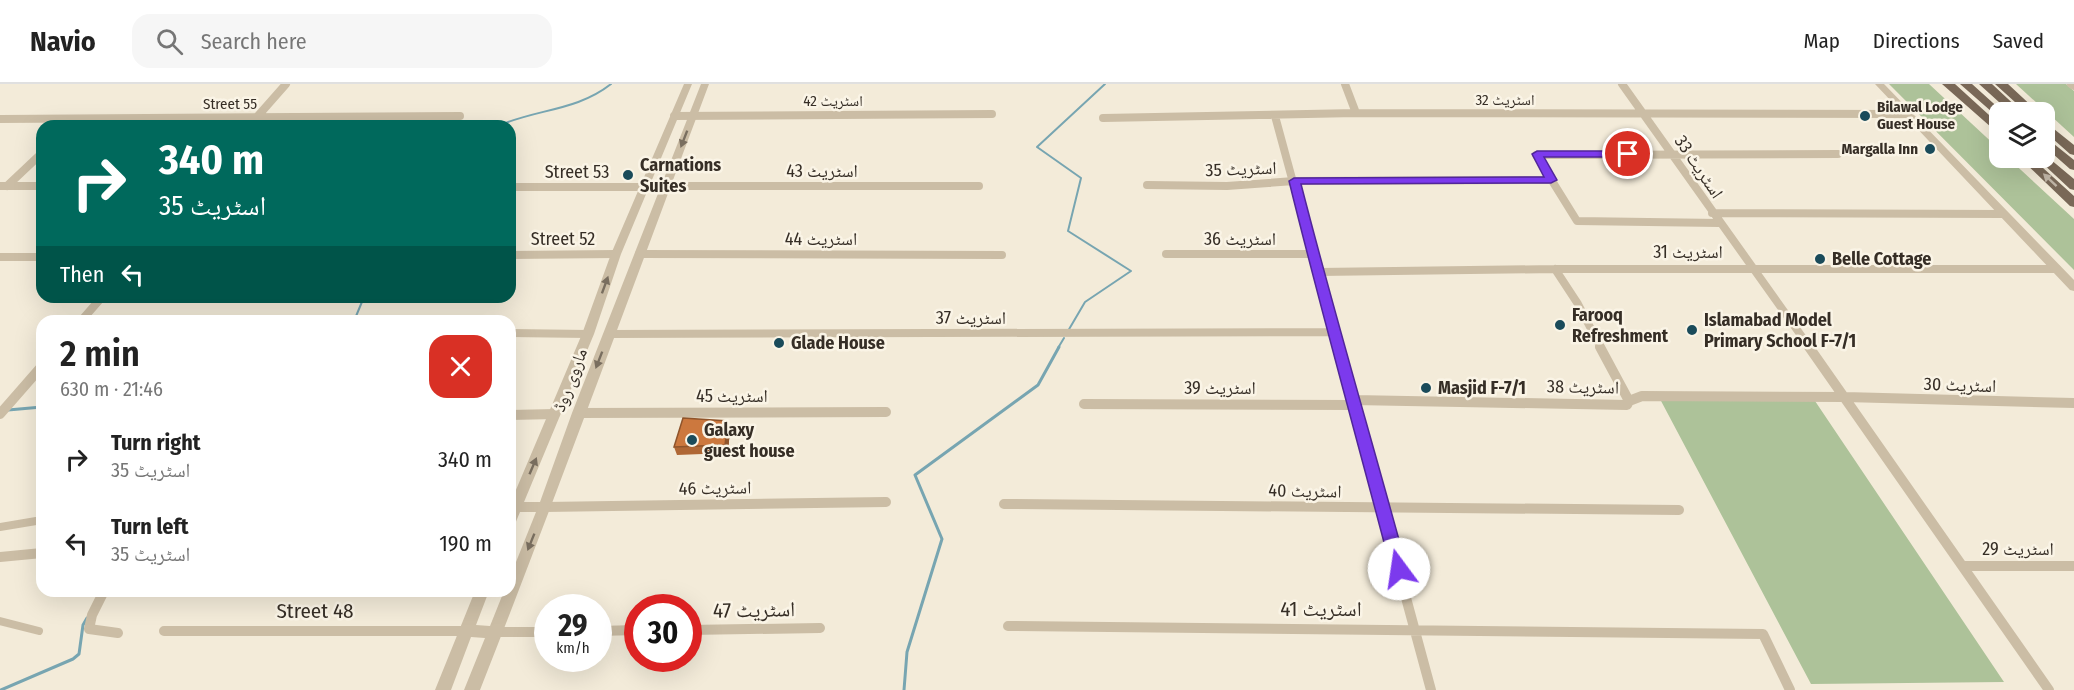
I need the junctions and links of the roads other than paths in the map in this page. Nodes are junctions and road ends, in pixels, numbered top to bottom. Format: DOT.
graph roads {
  1 [pos="286,84"];
  2 [pos="688,84"];
  3 [pos="705,84"];
  4 [pos="1345,84"];
  5 [pos="1622,84"];
  6 [pos="1879,84"];
  7 [pos="1948,84"];
  8 [pos="1966,84"];
  9 [pos="1984,84"];
  10 [pos="2001,84"];
  11 [pos="2005,102"];
  12 [pos="2021,102"];
  13 [pos="1989,106"];
  14 [pos="1356,113"];
  15 [pos="1642,113"];
  16 [pos="992,114"];
  17 [pos="1908,114"];
  18 [pos="460,116"];
  19 [pos="674,116"];
  20 [pos="693,116"];
  21 [pos="1275,116"];
  22 [pos="257,117"];
  23 [pos="1103,118"];
  24 [pos="0,119"];
  25 [pos="78,119"];
  26 [pos="254,120"];
  27 [pos="1989,122"];
  28 [pos="2055,134"];
  29 [pos="2055,149"];
  30 [pos="2074,151"];
  31 [pos="1672,154"];
  32 [pos="1838,154"];
  33 [pos="36,158"];
  34 [pos="2074,166"];
  35 [pos="2037,168"];
  36 [pos="2055,168"];
  37 [pos="1551,180"];
  38 [pos="1294,181"];
  39 [pos="1147,184"];
  40 [pos="4,186"];
  41 [pos="36,186"];
  42 [pos="666,186"];
  43 [pos="979,186"];
  44 [pos="2074,186"];
  45 [pos="516,187"];
  46 [pos="644,187"];
  47 [pos="2074,202"];
  48 [pos="1712,213"];
  49 [pos="2003,214"];
  50 [pos="1719,223"];
  51 [pos="616,254"];
  52 [pos="639,254"];
  53 [pos="1167,254"];
  54 [pos="1313,254"];
  55 [pos="516,255"];
  56 [pos="1002,255"];
  57 [pos="0,257"];
  58 [pos="36,257"];
  59 [pos="1750,268"];
  60 [pos="1555,269"];
  61 [pos="2056,269"];
  62 [pos="1319,272"];
  63 [pos="2074,287"];
  64 [pos="97,303"];
  65 [pos="86,315"];
  66 [pos="1333,332"];
  67 [pos="516,333"];
  68 [pos="588,334"];
  69 [pos="609,334"];
  70 [pos="36,373"];
  71 [pos="1845,397"];
  72 [pos="1629,401"];
  73 [pos="1355,403"];
  74 [pos="2074,403"];
  75 [pos="1084,405"];
  76 [pos="886,412"];
  77 [pos="578,413"];
  78 [pos="0,414"];
  79 [pos="555,414"];
  80 [pos="516,415"];
  81 [pos="516,502"];
  82 [pos="886,502"];
  83 [pos="1004,504"];
  84 [pos="545,507"];
  85 [pos="1383,509"];
  86 [pos="1679,510"];
  87 [pos="516,511"];
  88 [pos="36,521"];
  89 [pos="0,527"];
  90 [pos="36,553"];
  91 [pos="0,556"];
  92 [pos="1963,566"];
  93 [pos="2074,566"];
  94 [pos="516,578"];
  95 [pos="101,597"];
  96 [pos="480,597"];
  97 [pos="508,597"];
  98 [pos="0,621"];
  99 [pos="1008,626"];
  100 [pos="820,628"];
  101 [pos="1414,628"];
  102 [pos="702,630"];
  103 [pos="39,631"];
  104 [pos="164,631"];
  105 [pos="466,631"];
  106 [pos="494,632"];
  107 [pos="534,632"];
  108 [pos="118,633"];
  109 [pos="443,690"];
  110 [pos="472,690"];
  111 [pos="1431,690"];
  112 [pos="1790,690"];
  113 [pos="2049,690"];
  1 -- 22 [label="street"];
  2 -- 19 [label="street, ماروی روڈ"];
  3 -- 20 [label="street, ماروی روڈ"];
  4 -- 14 [label="street"];
  5 -- 15 [label="street, اسٹریٹ 33"];
  6 -- 17 [label="street"];
  7 -- 27 [label="main road"];
  8 -- 13 [label="main road"];
  9 -- 11 [label="main road"];
  10 -- 12 [label="main road"];
  14 -- 15 [label="street, اسٹریٹ 32"];
  14 -- 21 [label="street, اسٹریٹ 32"];
  15 -- 17 [label="street, اسٹریٹ 32"];
  15 -- 31 [label="street, اسٹریٹ 33"];
  16 -- 20 [label="street, اسٹریٹ 42"];
  17 -- 49 [label="street"];
  18 -- 22 [label="street, Street 55"];
  19 -- 20 [label="street, اسٹریٹ 42"];
  19 -- 46 [label="street, ماروی روڈ"];
  20 -- 42 [label="street, ماروی روڈ, one-way"];
  21 -- 23 [label="street, اسٹریٹ 32"];
  21 -- 38 [label="street"];
  22 -- 25 [label="street, Street 55"];
  22 -- 26 [label="street"];
  24 -- 25 [label="street, Street 55"];
  28 -- 30 [label="main road"];
  29 -- 34 [label="main road"];
  31 -- 32 [label="street"];
  31 -- 37 [label="street"];
  31 -- 48 [label="street, اسٹریٹ 33"];
  33 -- 40 [label="street"];
  47 -- 35 [label="main road, one-way"];
  36 -- 44 [label="main road"];
  37 -- 38 [label="street, اسٹریٹ 35"];
  37 -- 50 [label="street"];
  38 -- 39 [label="street, اسٹریٹ 35"];
  38 -- 54 [label="street"];
  40 -- 41 [label="street"];
  42 -- 43 [label="street, اسٹریٹ 43"];
  42 -- 46 [label="street"];
  42 -- 52 [label="street, ماروی روڈ"];
  45 -- 46 [label="street, Street 53"];
  46 -- 51 [label="street, ماروی روڈ"];
  48 -- 49 [label="street"];
  48 -- 50 [label="street, اسٹریٹ 33"];
  49 -- 61 [label="street"];
  50 -- 59 [label="street, اسٹریٹ 33"];
  51 -- 52 [label="street"];
  51 -- 55 [label="street, Street 52"];
  68 -- 51 [label="street, ماروی روڈ, one-way"];
  52 -- 56 [label="street, اسٹریٹ 44"];
  52 -- 69 [label="street, ماروی روڈ"];
  53 -- 54 [label="street, اسٹریٹ 36"];
  54 -- 62 [label="street"];
  57 -- 58 [label="street"];
  59 -- 60 [label="street, اسٹریٹ 31"];
  59 -- 61 [label="street, اسٹریٹ 31"];
  59 -- 71 [label="street, اسٹریٹ 33"];
  60 -- 62 [label="street, اسٹریٹ 31"];
  60 -- 72 [label="street"];
  61 -- 63 [label="street"];
  62 -- 66 [label="street"];
  64 -- 65 [label="street"];
  66 -- 69 [label="street, اسٹریٹ 37"];
  66 -- 73 [label="street"];
  67 -- 68 [label="street"];
  68 -- 69 [label="street"];
  68 -- 79 [label="street, ماروی روڈ"];
  69 -- 77 [label="street, ماروی روڈ, one-way"];
  70 -- 78 [label="street"];
  71 -- 72 [label="street, اسٹریٹ 30"];
  71 -- 74 [label="street, اسٹریٹ 30"];
  71 -- 92 [label="street, اسٹریٹ 33"];
  72 -- 73 [label="street, اسٹریٹ 38"];
  73 -- 75 [label="street, اسٹریٹ 39"];
  73 -- 85 [label="street"];
  76 -- 77 [label="street, اسٹریٹ 45"];
  77 -- 79 [label="street"];
  77 -- 84 [label="street, ماروی روڈ"];
  79 -- 80 [label="street"];
  81 -- 79 [label="street, ماروی روڈ, one-way"];
  82 -- 84 [label="street, اسٹریٹ 46"];
  83 -- 85 [label="street, اسٹریٹ 40"];
  84 -- 87 [label="street"];
  84 -- 94 [label="street, ماروی روڈ, one-way"];
  85 -- 86 [label="street, اسٹریٹ 40"];
  85 -- 101 [label="street"];
  88 -- 89 [label="street"];
  90 -- 91 [label="street"];
  92 -- 93 [label="street, اسٹریٹ 29"];
  92 -- 113 [label="street, اسٹریٹ 33"];
  95 -- 108 [label="street"];
  96 -- 105 [label="street"];
  97 -- 106 [label="street, ماروی روڈ, one-way"];
  98 -- 103 [label="street"];
  99 -- 101 [label="street, اسٹریٹ 41"];
  100 -- 102 [label="street, اسٹریٹ 47"];
  101 -- 111 [label="street"];
  101 -- 112 [label="street, اسٹریٹ 41"];
  104 -- 105 [label="street, Street 48"];
  105 -- 106 [label="street"];
  105 -- 109 [label="street"];
  106 -- 107 [label="street"];
  106 -- 110 [label="street, ماروی روڈ"];
}
